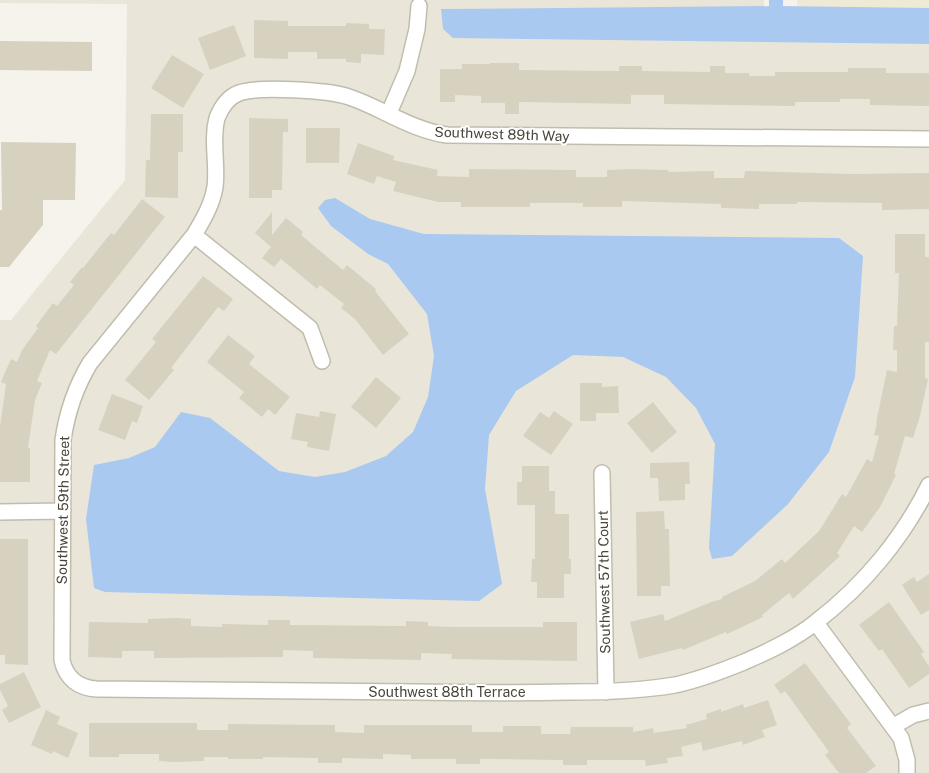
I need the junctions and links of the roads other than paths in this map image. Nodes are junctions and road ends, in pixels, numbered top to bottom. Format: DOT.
graph roads {
  1 [pos="420,6"];
  2 [pos="388,113"];
  3 [pos="929,139"];
  4 [pos="194,235"];
  5 [pos="322,361"];
  6 [pos="602,473"];
  7 [pos="929,487"];
  8 [pos="0,512"];
  9 [pos="63,512"];
  10 [pos="816,623"];
  11 [pos="68,676"];
  12 [pos="606,692"];
  13 [pos="929,711"];
  14 [pos="894,726"];
  15 [pos="907,773"];
  1 -- 2 [label="street"];
  2 -- 3 [label="street, Southwest 89th Way"];
  2 -- 4 [label="street, Southwest 89th Way"];
  4 -- 5 [label="street"];
  4 -- 9 [label="street, Southwest 59th Street"];
  6 -- 12 [label="street, Southwest 57th Court"];
  7 -- 10 [label="street, Southwest 88th Terrace"];
  8 -- 9 [label="street"];
  9 -- 11 [label="street, Southwest 59th Street"];
  10 -- 12 [label="street, Southwest 88th Terrace"];
  10 -- 14 [label="street"];
  11 -- 12 [label="street, Southwest 88th Terrace"];
  13 -- 14 [label="street"];
  14 -- 15 [label="street"];
}
